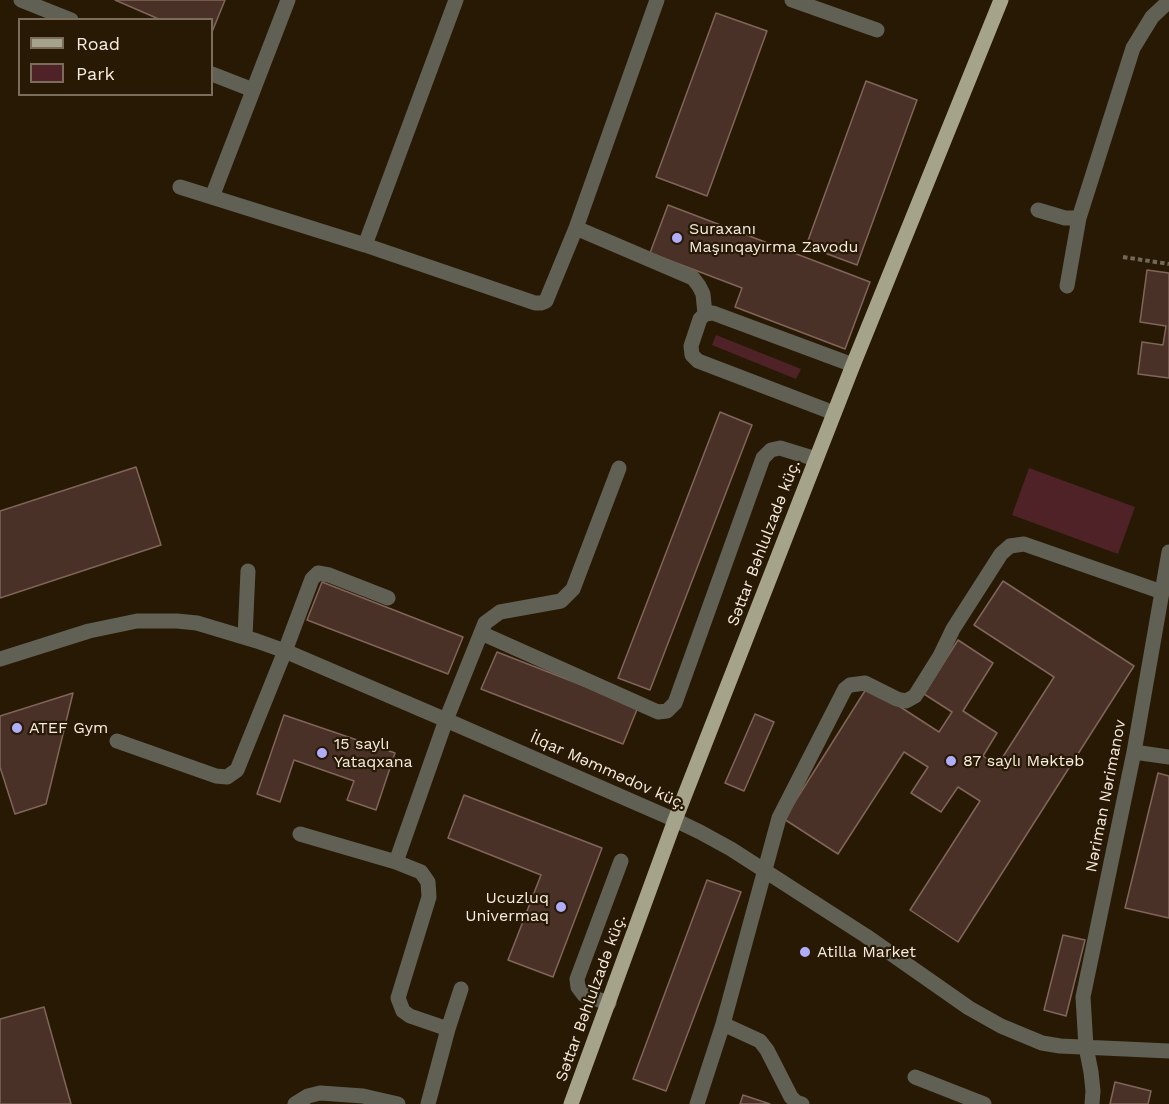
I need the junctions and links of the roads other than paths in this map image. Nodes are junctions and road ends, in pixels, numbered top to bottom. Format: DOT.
graph roads {
  1 [pos="21,0"];
  2 [pos="288,0"];
  3 [pos="456,0"];
  4 [pos="657,0"];
  5 [pos="1001,0"];
  6 [pos="802,2"];
  7 [pos="1169,2"];
  8 [pos="66,18"];
  9 [pos="877,30"];
  10 [pos="213,74"];
  11 [pos="253,90"];
  12 [pos="180,187"];
  13 [pos="212,197"];
  14 [pos="1038,210"];
  15 [pos="1079,218"];
  16 [pos="576,228"];
  17 [pos="365,245"];
  18 [pos="1067,286"];
  19 [pos="705,314"];
  20 [pos="853,365"];
  21 [pos="834,413"];
  22 [pos="816,459"];
  23 [pos="619,468"];
  24 [pos="1169,552"];
  25 [pos="248,571"];
  26 [pos="1162,591"];
  27 [pos="388,598"];
  28 [pos="481,633"];
  29 [pos="245,637"];
  30 [pos="285,651"];
  31 [pos="0,659"];
  32 [pos="446,720"];
  33 [pos="117,741"];
  34 [pos="1134,752"];
  35 [pos="1169,757"];
  36 [pos="675,820"];
  37 [pos="300,834"];
  38 [pos="621,861"];
  39 [pos="396,862"];
  40 [pos="764,871"];
  41 [pos="461,989"];
  42 [pos="609,1003"];
  43 [pos="723,1024"];
  44 [pos="448,1029"];
  45 [pos="1086,1047"];
  46 [pos="1169,1051"];
  47 [pos="915,1077"];
  48 [pos="361,1100"];
  49 [pos="295,1104"];
  50 [pos="398,1104"];
  51 [pos="428,1104"];
  52 [pos="571,1104"];
  53 [pos="698,1104"];
  54 [pos="802,1104"];
  55 [pos="984,1104"];
  56 [pos="1092,1104"];
  1 -- 8 [label="street"];
  2 -- 11 [label="street"];
  3 -- 17 [label="street"];
  4 -- 16 [label="street"];
  5 -- 20 [label="main road, Səttar Bəhlulzadə küç."];
  6 -- 9 [label="street"];
  7 -- 15 [label="street"];
  10 -- 11 [label="street"];
  11 -- 13 [label="street"];
  12 -- 13 [label="street"];
  13 -- 17 [label="street"];
  14 -- 15 [label="street"];
  15 -- 18 [label="street"];
  16 -- 17 [label="street"];
  16 -- 19 [label="street"];
  19 -- 20 [label="street"];
  19 -- 21 [label="street"];
  20 -- 21 [label="main road, Səttar Bəhlulzadə küç."];
  21 -- 22 [label="main road, Səttar Bəhlulzadə küç."];
  22 -- 28 [label="street"];
  22 -- 36 [label="main road, Səttar Bəhlulzadə küç."];
  23 -- 28 [label="street"];
  24 -- 26 [label="street, Nəriman Nərimanov"];
  25 -- 29 [label="street"];
  26 -- 34 [label="street, Nəriman Nərimanov"];
  26 -- 40 [label="street"];
  27 -- 30 [label="street"];
  28 -- 32 [label="street"];
  29 -- 30 [label="street, İlqar Məmmədov küç."];
  29 -- 31 [label="street, İlqar Məmmədov küç."];
  30 -- 32 [label="street, İlqar Məmmədov küç."];
  30 -- 33 [label="street"];
  32 -- 36 [label="street, İlqar Məmmədov küç."];
  32 -- 39 [label="street"];
  34 -- 35 [label="street"];
  34 -- 45 [label="street, Nəriman Nərimanov"];
  36 -- 40 [label="street, İlqar Məmmədov küç."];
  36 -- 42 [label="main road, Səttar Bəhlulzadə küç."];
  37 -- 39 [label="street"];
  38 -- 42 [label="street"];
  39 -- 44 [label="street"];
  40 -- 43 [label="street"];
  40 -- 45 [label="street, İlqar Məmmədov küç."];
  41 -- 44 [label="street"];
  42 -- 52 [label="main road, Səttar Bəhlulzadə küç."];
  43 -- 53 [label="street"];
  43 -- 54 [label="street"];
  44 -- 51 [label="street"];
  45 -- 46 [label="street, İlqar Məmmədov küç."];
  45 -- 56 [label="street, Nəriman Nərimanov"];
  47 -- 55 [label="street"];
  48 -- 49 [label="street"];
  48 -- 50 [label="street"];
}
